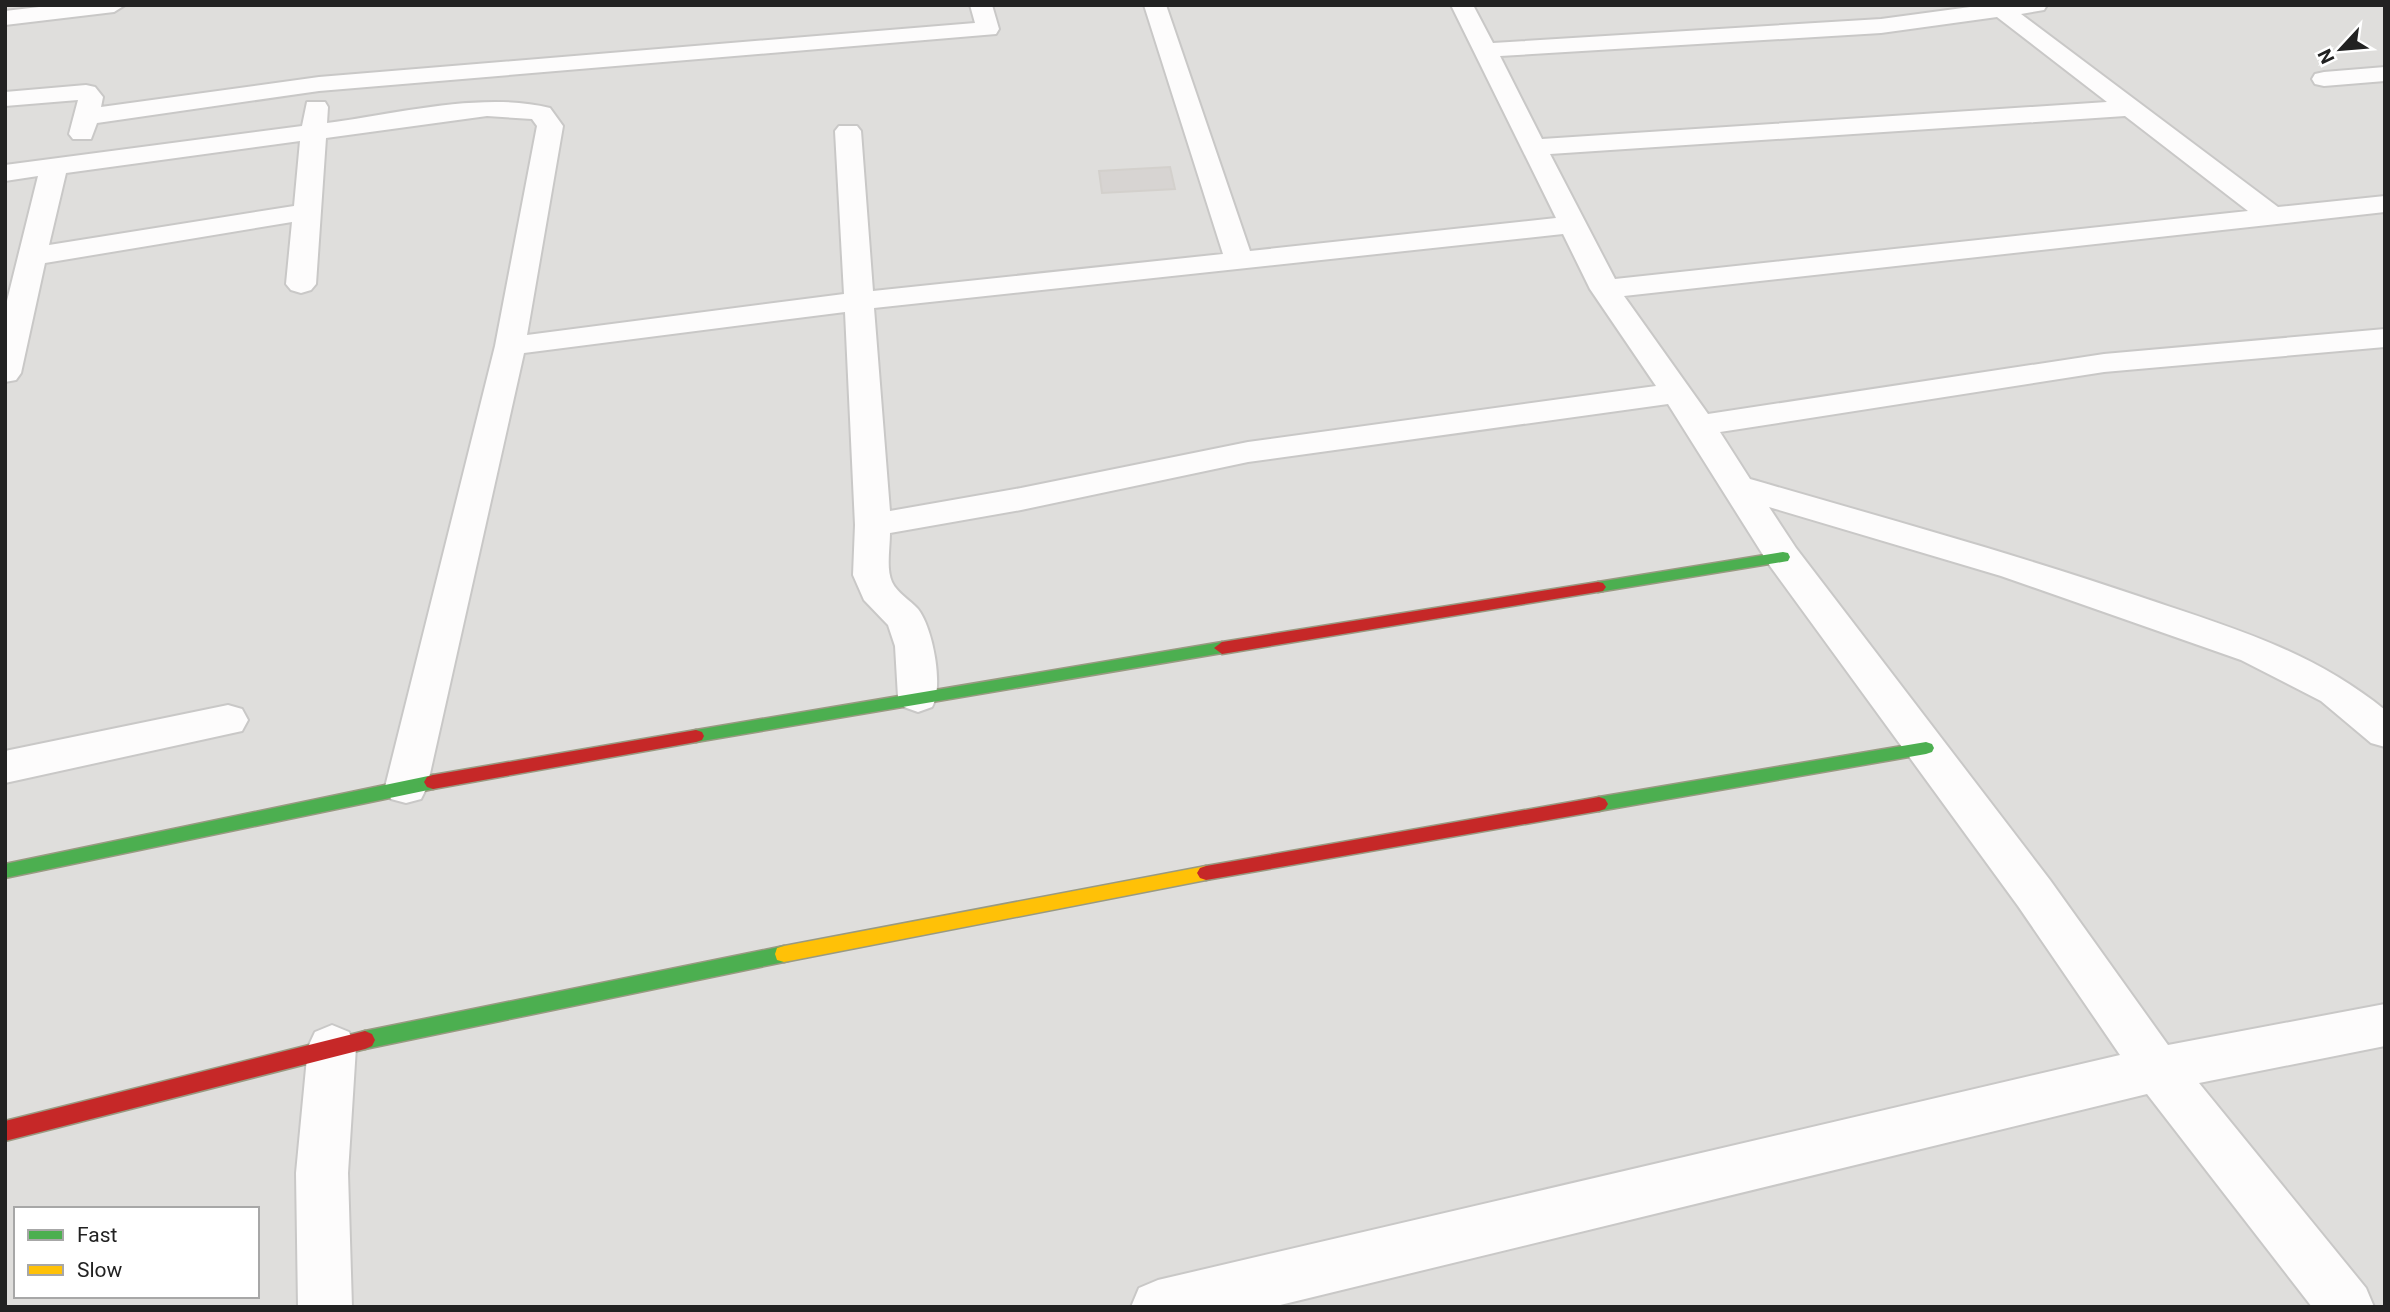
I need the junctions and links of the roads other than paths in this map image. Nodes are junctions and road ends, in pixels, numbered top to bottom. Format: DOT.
graph roads {
  1 [pos="114,5"];
  2 [pos="981,5"];
  3 [pos="1155,5"];
  4 [pos="1462,5"];
  5 [pos="2036,5"];
  6 [pos="2003,11"];
  7 [pos="5,18"];
  8 [pos="1487,50"];
  9 [pos="2385,74"];
  10 [pos="2324,79"];
  11 [pos="319,84"];
  12 [pos="5,99"];
  13 [pos="2129,108"];
  14 [pos="86,117"];
  15 [pos="848,131"];
  16 [pos="313,132"];
  17 [pos="1534,147"];
  18 [pos="64,165"];
  19 [pos="5,173"];
  20 [pos="2385,204"];
  21 [pos="306,212"];
  22 [pos="2272,216"];
  23 [pos="1572,225"];
  24 [pos="5,249"];
  25 [pos="35,250"];
  26 [pos="1239,259"];
  27 [pos="301,284"];
  28 [pos="1605,289"];
  29 [pos="859,301"];
  30 [pos="2385,338"];
  31 [pos="510,346"];
  32 [pos="8,355"];
  33 [pos="1678,393"];
  34 [pos="1699,425"];
  35 [pos="1736,486"];
  36 [pos="873,525"];
  37 [pos="1783,557"];
  38 [pos="918,697"];
  39 [pos="228,720"];
  40 [pos="2385,732"];
  41 [pos="1926,748"];
  42 [pos="5,767"];
  43 [pos="406,786"];
  44 [pos="5,871"];
  45 [pos="2385,1025"];
  46 [pos="332,1046"];
  47 [pos="2157,1069"];
  48 [pos="5,1130"];
  49 [pos="325,1307"];
  50 [pos="1158,1307"];
  51 [pos="2347,1307"];
  1 -- 7 [label="street"];
  2 -- 11 [label="street"];
  3 -- 26 [label="street"];
  4 -- 8 [label="street"];
  5 -- 6 [label="street"];
  6 -- 8 [label="street"];
  6 -- 13 [label="street"];
  8 -- 17 [label="street"];
  9 -- 10 [label="street"];
  11 -- 14 [label="street"];
  11 -- 16 [label="street"];
  12 -- 14 [label="street"];
  13 -- 17 [label="street"];
  13 -- 22 [label="street"];
  14 -- 18 [label="street"];
  15 -- 29 [label="street"];
  16 -- 18 [label="street"];
  16 -- 21 [label="street"];
  16 -- 31 [label="street"];
  17 -- 23 [label="street"];
  18 -- 19 [label="street"];
  18 -- 25 [label="street"];
  20 -- 22 [label="street"];
  21 -- 25 [label="street"];
  21 -- 27 [label="street"];
  22 -- 28 [label="street"];
  23 -- 26 [label="street"];
  23 -- 28 [label="street"];
  24 -- 25 [label="street"];
  25 -- 32 [label="street"];
  26 -- 29 [label="street"];
  28 -- 33 [label="street"];
  29 -- 31 [label="street"];
  29 -- 36 [label="street"];
  30 -- 34 [label="street"];
  31 -- 43 [label="street"];
  33 -- 34 [label="street"];
  33 -- 36 [label="street"];
  34 -- 35 [label="street"];
  35 -- 37 [label="street"];
  35 -- 40 [label="street"];
  36 -- 38 [label="street"];
  37 -- 38 [label="street"];
  37 -- 41 [label="street"];
  38 -- 43 [label="street"];
  39 -- 42 [label="street"];
  41 -- 46 [label="street"];
  41 -- 47 [label="street"];
  43 -- 44 [label="street"];
  45 -- 47 [label="street"];
  46 -- 48 [label="street"];
  46 -- 49 [label="street"];
  47 -- 50 [label="street"];
  47 -- 51 [label="street"];
}
